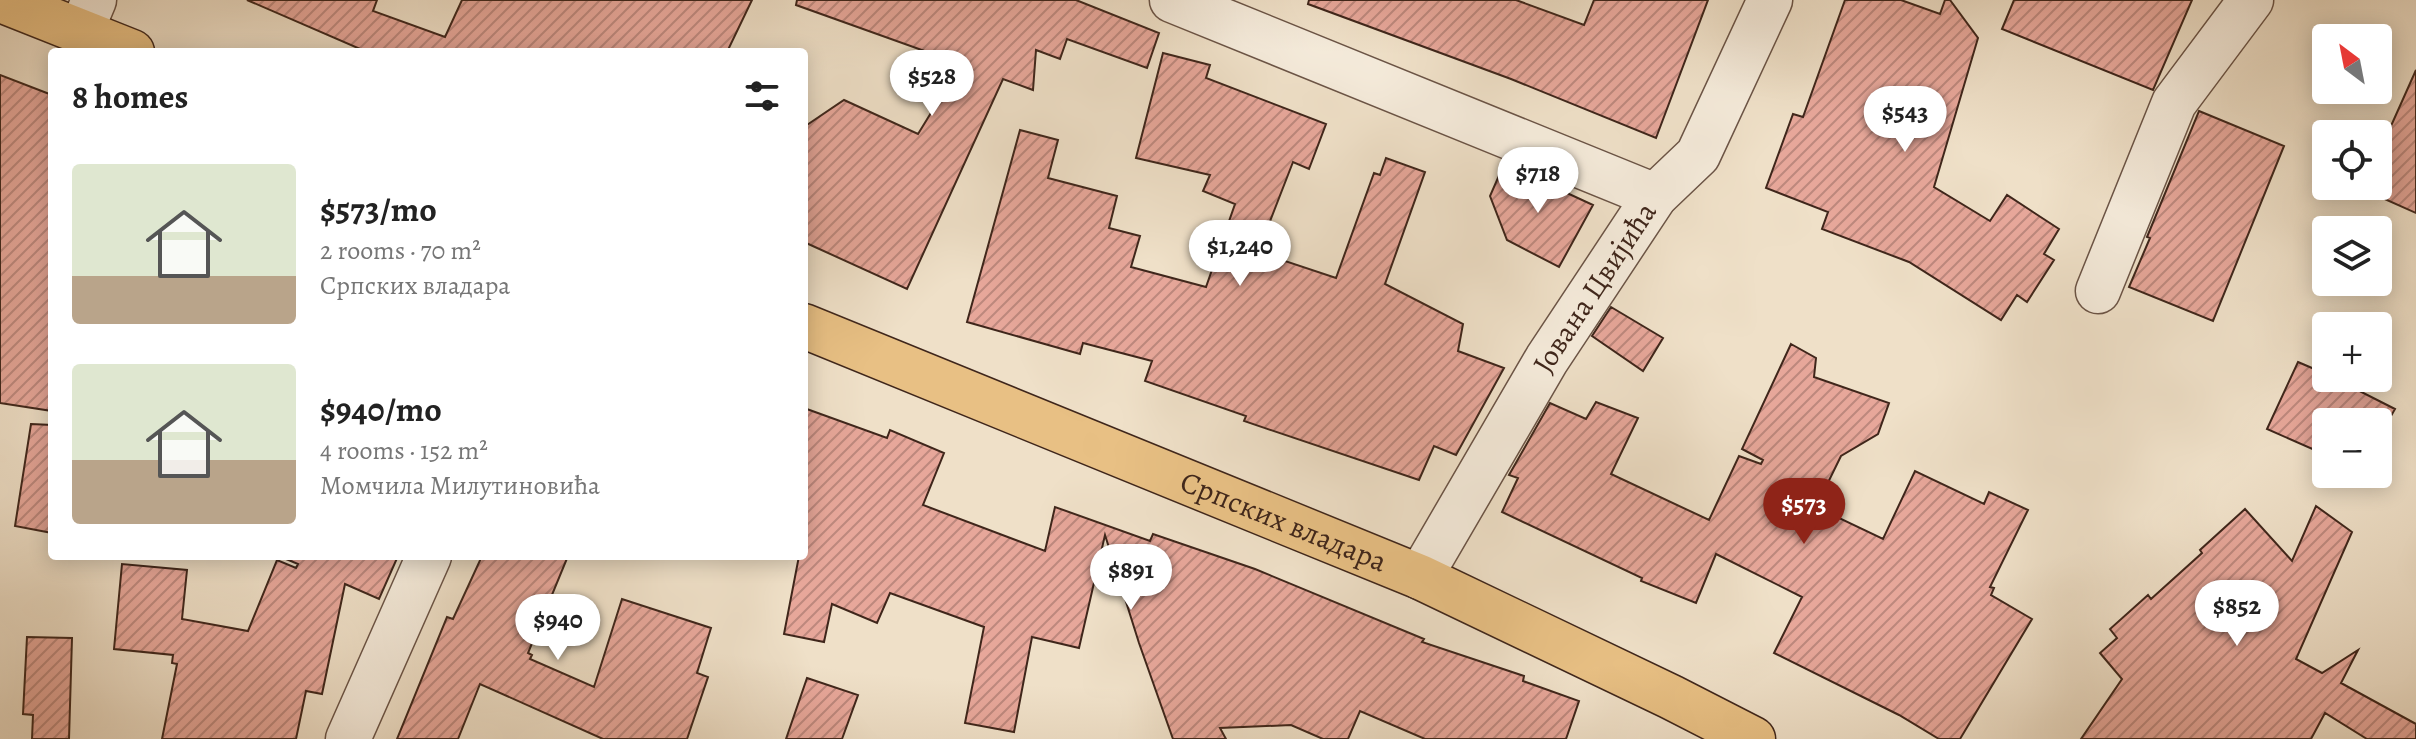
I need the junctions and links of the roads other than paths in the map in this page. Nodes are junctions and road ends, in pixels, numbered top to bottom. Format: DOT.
graph roads {
  1 [pos="1,0"];
  2 [pos="1172,0"];
  3 [pos="1770,0"];
  4 [pos="2251,0"];
  5 [pos="87,16"];
  6 [pos="127,48"];
  7 [pos="1655,196"];
  8 [pos="2098,291"];
  9 [pos="808,328"];
  10 [pos="427,560"];
  11 [pos="1420,577"];
  12 [pos="348,739"];
  13 [pos="1753,739"];
  1 -- 5 [label="main road"];
  2 -- 7 [label="street"];
  3 -- 7 [label="street, Јована Цвијића"];
  4 -- 8 [label="street"];
  5 -- 6 [label="main road"];
  7 -- 11 [label="street, Јована Цвијића"];
  9 -- 11 [label="main road, Српских владара"];
  10 -- 12 [label="street"];
  11 -- 13 [label="main road, Српских владара"];
}
